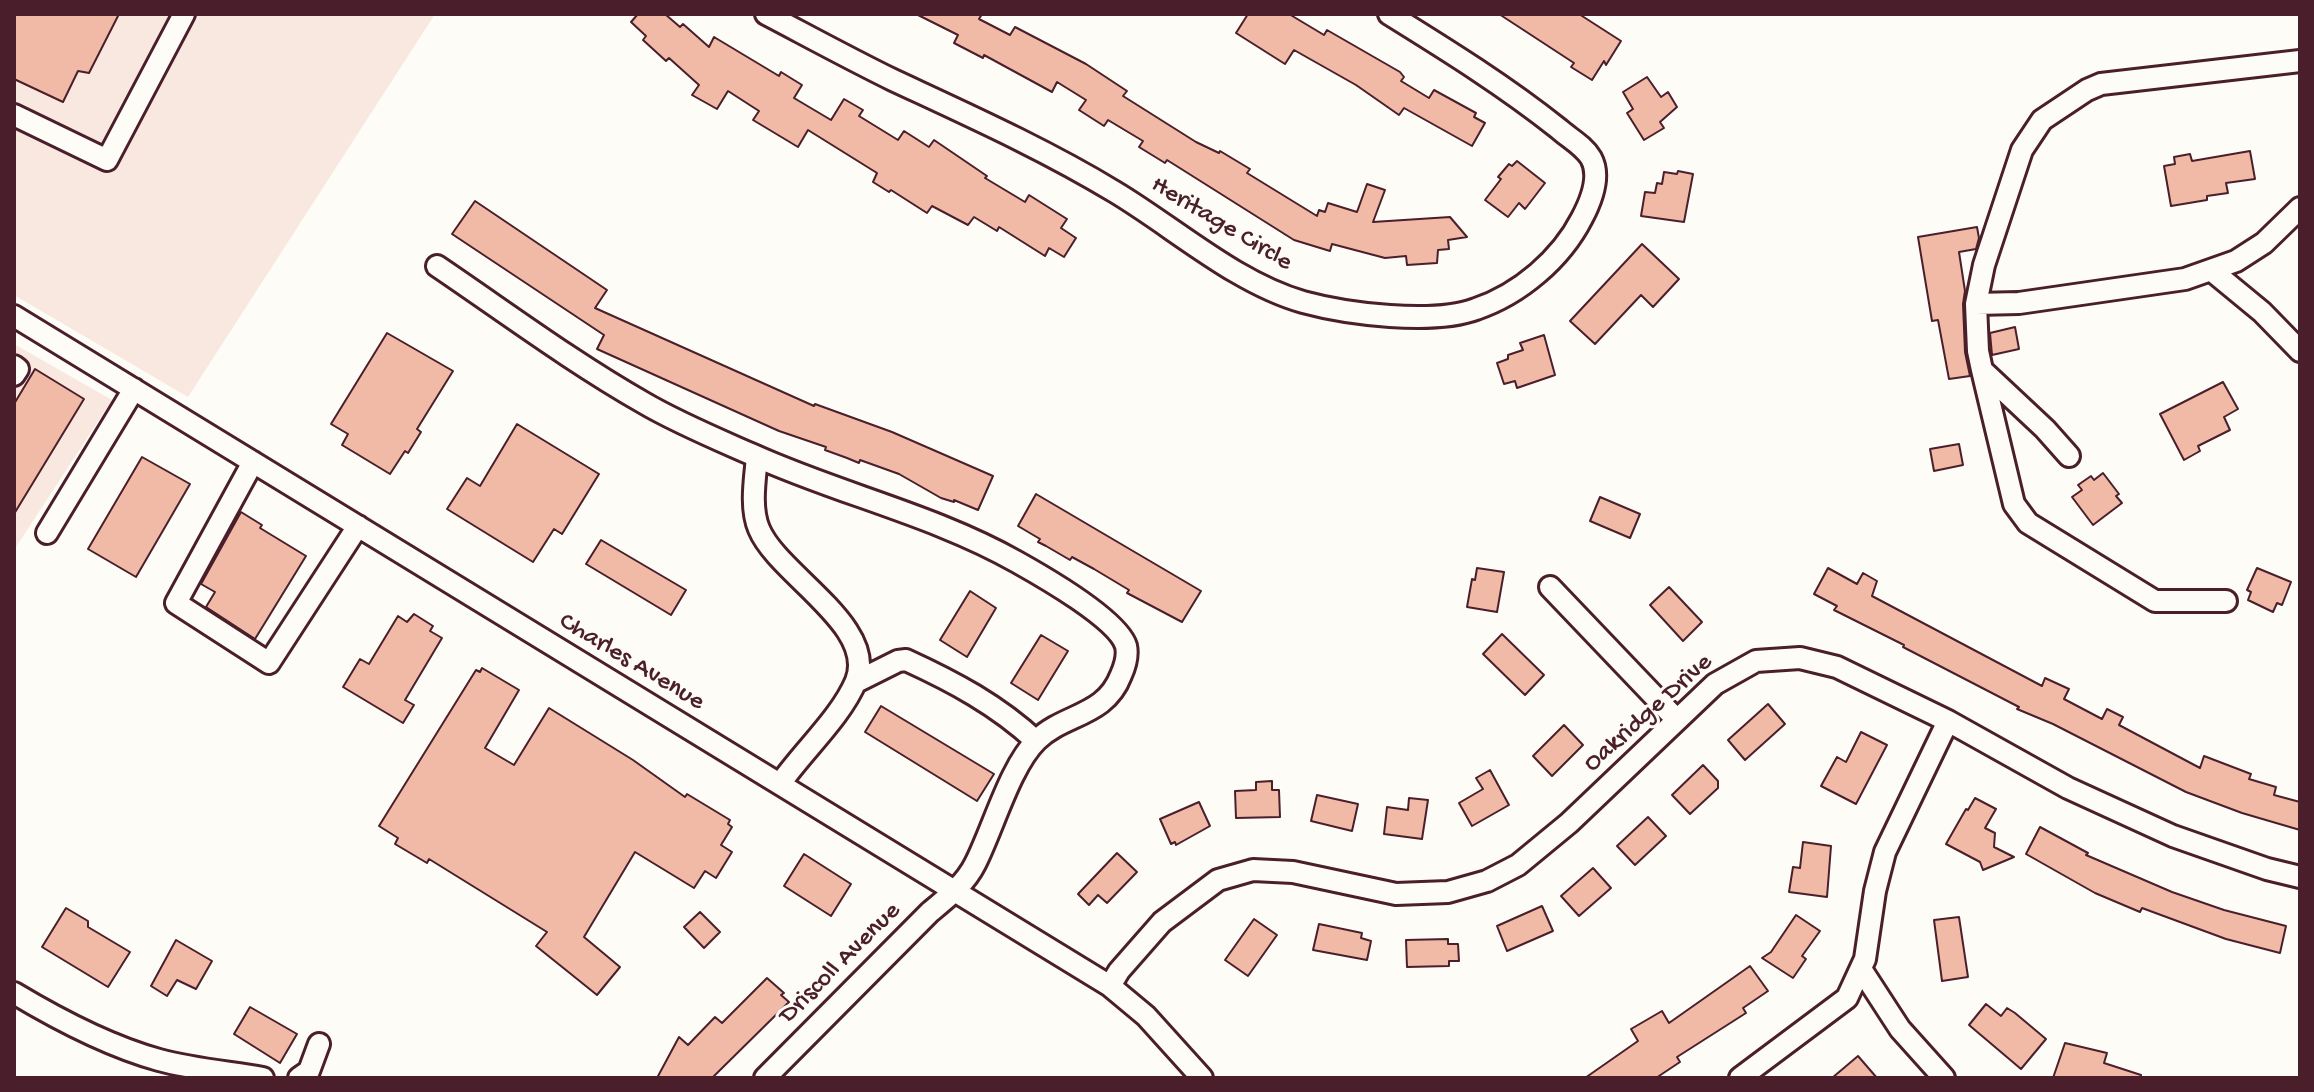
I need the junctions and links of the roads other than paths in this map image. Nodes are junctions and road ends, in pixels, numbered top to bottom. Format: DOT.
graph roads {
  1 [pos="184,14"];
  2 [pos="766,14"];
  3 [pos="1389,14"];
  4 [pos="2300,61"];
  5 [pos="14,115"];
  6 [pos="2300,208"];
  7 [pos="437,266"];
  8 [pos="2211,270"];
  9 [pos="1976,304"];
  10 [pos="14,316"];
  11 [pos="2300,351"];
  12 [pos="14,366"];
  13 [pos="1982,370"];
  14 [pos="14,375"];
  15 [pos="134,389"];
  16 [pos="2069,456"];
  17 [pos="757,457"];
  18 [pos="253,462"];
  19 [pos="358,526"];
  20 [pos="47,533"];
  21 [pos="1550,587"];
  22 [pos="2226,601"];
  23 [pos="856,682"];
  24 [pos="1676,719"];
  25 [pos="1948,721"];
  26 [pos="1036,741"];
  27 [pos="780,784"];
  28 [pos="2300,877"];
  29 [pos="956,890"];
  30 [pos="1861,969"];
  31 [pos="1110,986"];
  32 [pos="14,993"];
  33 [pos="319,1044"];
  34 [pos="263,1078"];
  35 [pos="299,1078"];
  36 [pos="765,1078"];
  37 [pos="1202,1078"];
  38 [pos="1740,1078"];
  39 [pos="1944,1078"];
  1 -- 5 [label="street"];
  2 -- 3 [label="street, Heritage Circle"];
  4 -- 9 [label="street"];
  6 -- 8 [label="street"];
  7 -- 17 [label="street"];
  8 -- 9 [label="street"];
  8 -- 11 [label="street"];
  9 -- 13 [label="street"];
  10 -- 15 [label="street, Charles Avenue"];
  12 -- 14 [label="street"];
  13 -- 16 [label="street"];
  13 -- 22 [label="street"];
  15 -- 18 [label="street, Charles Avenue"];
  15 -- 20 [label="street"];
  17 -- 23 [label="street"];
  17 -- 26 [label="street"];
  18 -- 19 [label="street, Charles Avenue"];
  18 -- 19 [label="street"];
  19 -- 27 [label="street, Charles Avenue"];
  21 -- 24 [label="street"];
  23 -- 26 [label="street"];
  23 -- 27 [label="street"];
  24 -- 25 [label="street, Oakridge Drive"];
  24 -- 31 [label="street, Oakridge Drive"];
  25 -- 28 [label="street, Oakridge Drive"];
  25 -- 30 [label="street"];
  26 -- 29 [label="street, Driscoll Avenue"];
  27 -- 29 [label="street, Charles Avenue"];
  29 -- 31 [label="street, Charles Avenue"];
  29 -- 36 [label="street, Driscoll Avenue"];
  30 -- 38 [label="street"];
  30 -- 39 [label="street"];
  31 -- 37 [label="street, Charles Avenue"];
  32 -- 34 [label="street"];
  33 -- 35 [label="street"];
}
